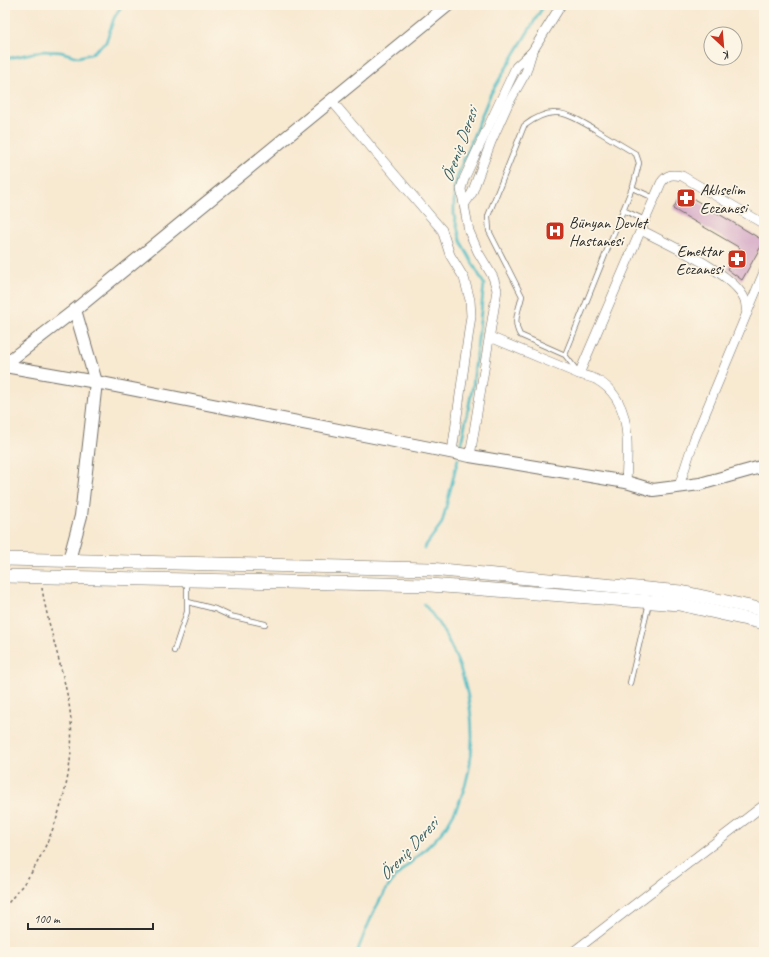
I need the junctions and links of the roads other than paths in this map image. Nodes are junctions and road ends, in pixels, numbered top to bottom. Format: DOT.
graph roads {
  1 [pos="448,5"];
  2 [pos="561,5"];
  3 [pos="331,100"];
  4 [pos="632,188"];
  5 [pos="654,198"];
  6 [pos="623,210"];
  7 [pos="645,220"];
  8 [pos="764,224"];
  9 [pos="641,230"];
  10 [pos="764,272"];
  11 [pos="75,310"];
  12 [pos="747,314"];
  13 [pos="490,337"];
  14 [pos="565,355"];
  15 [pos="5,365"];
  16 [pos="579,374"];
  17 [pos="96,382"];
  18 [pos="452,452"];
  19 [pos="470,456"];
  20 [pos="764,466"];
  21 [pos="626,482"];
  22 [pos="680,486"];
  23 [pos="5,559"];
  24 [pos="69,560"];
  25 [pos="5,576"];
  26 [pos="187,580"];
  27 [pos="188,602"];
  28 [pos="649,602"];
  29 [pos="764,610"];
  30 [pos="764,623"];
  31 [pos="264,624"];
  32 [pos="174,651"];
  33 [pos="630,683"];
  34 [pos="764,805"];
  35 [pos="573,952"];
  1 -- 3 [label="street"];
  2 -- 13 [label="street"];
  3 -- 11 [label="street"];
  3 -- 18 [label="street"];
  4 -- 5 [label="lane"];
  4 -- 6 [label="lane"];
  4 -- 14 [label="lane"];
  5 -- 7 [label="street"];
  5 -- 8 [label="street"];
  6 -- 7 [label="lane"];
  6 -- 14 [label="lane"];
  7 -- 9 [label="street"];
  9 -- 12 [label="street"];
  9 -- 16 [label="street"];
  10 -- 12 [label="street"];
  11 -- 15 [label="street"];
  11 -- 17 [label="street"];
  12 -- 22 [label="street"];
  13 -- 16 [label="street"];
  13 -- 19 [label="street"];
  14 -- 16 [label="lane"];
  15 -- 17 [label="street"];
  16 -- 21 [label="street"];
  17 -- 18 [label="street"];
  17 -- 24 [label="street"];
  18 -- 19 [label="street"];
  19 -- 21 [label="street"];
  20 -- 22 [label="street"];
  21 -- 22 [label="street"];
  23 -- 24 [label="main road"];
  24 -- 29 [label="main road"];
  25 -- 26 [label="main road"];
  26 -- 27 [label="lane"];
  26 -- 28 [label="main road"];
  27 -- 31 [label="lane"];
  27 -- 32 [label="lane"];
  28 -- 30 [label="main road"];
  28 -- 33 [label="lane"];
  34 -- 35 [label="street"];
}
